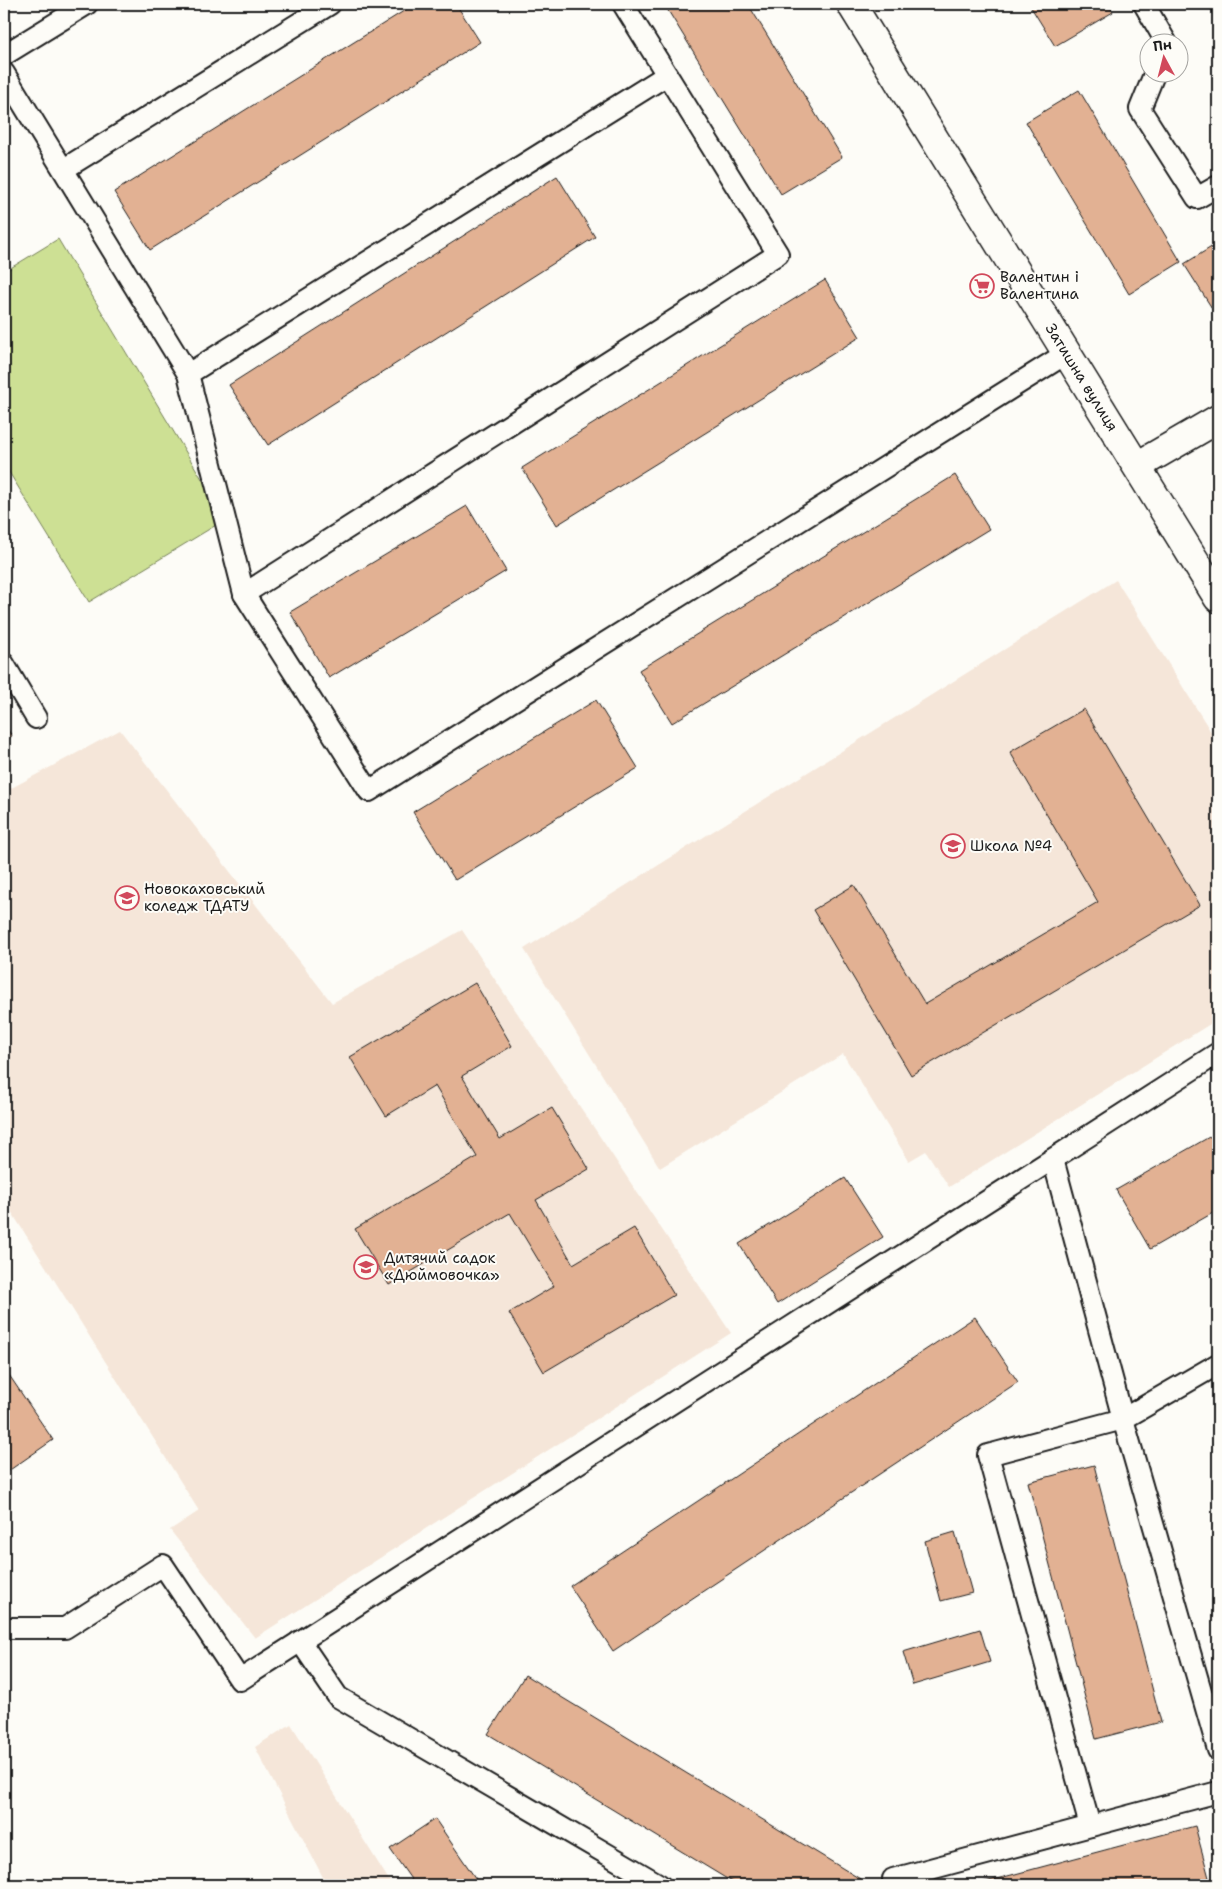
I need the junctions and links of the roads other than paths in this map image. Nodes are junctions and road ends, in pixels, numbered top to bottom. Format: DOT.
graph roads {
  1 [pos="86,4"];
  2 [pos="330,4"];
  3 [pos="623,4"];
  4 [pos="851,4"];
  5 [pos="1144,4"];
  6 [pos="1160,32"];
  7 [pos="4,55"];
  8 [pos="4,73"];
  9 [pos="668,76"];
  10 [pos="1150,82"];
  11 [pos="64,169"];
  12 [pos="1218,186"];
  13 [pos="1067,353"];
  14 [pos="188,374"];
  15 [pos="1218,419"];
  16 [pos="1137,466"];
  17 [pos="244,594"];
  18 [pos="1218,598"];
  19 [pos="4,664"];
  20 [pos="36,718"];
  21 [pos="1218,1053"];
  22 [pos="1053,1159"];
  23 [pos="1218,1364"];
  24 [pos="1123,1419"];
  25 [pos="4,1628"];
  26 [pos="300,1641"];
  27 [pos="1218,1750"];
  28 [pos="1218,1792"];
  29 [pos="1090,1826"];
  30 [pos="660,1885"];
  31 [pos="894,1885"];
  1 -- 7 [label="lane"];
  2 -- 11 [label="lane"];
  3 -- 9 [label="lane"];
  4 -- 13 [label="street, Затишна вулиця"];
  5 -- 6 [label="lane"];
  8 -- 11 [label="lane"];
  9 -- 14 [label="lane"];
  9 -- 17 [label="lane"];
  10 -- 12 [label="lane"];
  11 -- 14 [label="lane"];
  13 -- 16 [label="street, Затишна вулиця"];
  13 -- 17 [label="lane"];
  14 -- 17 [label="lane"];
  15 -- 16 [label="street"];
  16 -- 18 [label="street, Затишна вулиця"];
  19 -- 20 [label="lane"];
  21 -- 22 [label="lane"];
  22 -- 24 [label="lane"];
  22 -- 26 [label="lane"];
  23 -- 24 [label="lane"];
  24 -- 27 [label="lane"];
  24 -- 29 [label="lane"];
  25 -- 26 [label="lane"];
  26 -- 30 [label="lane"];
  28 -- 29 [label="lane"];
  29 -- 31 [label="lane"];
}
